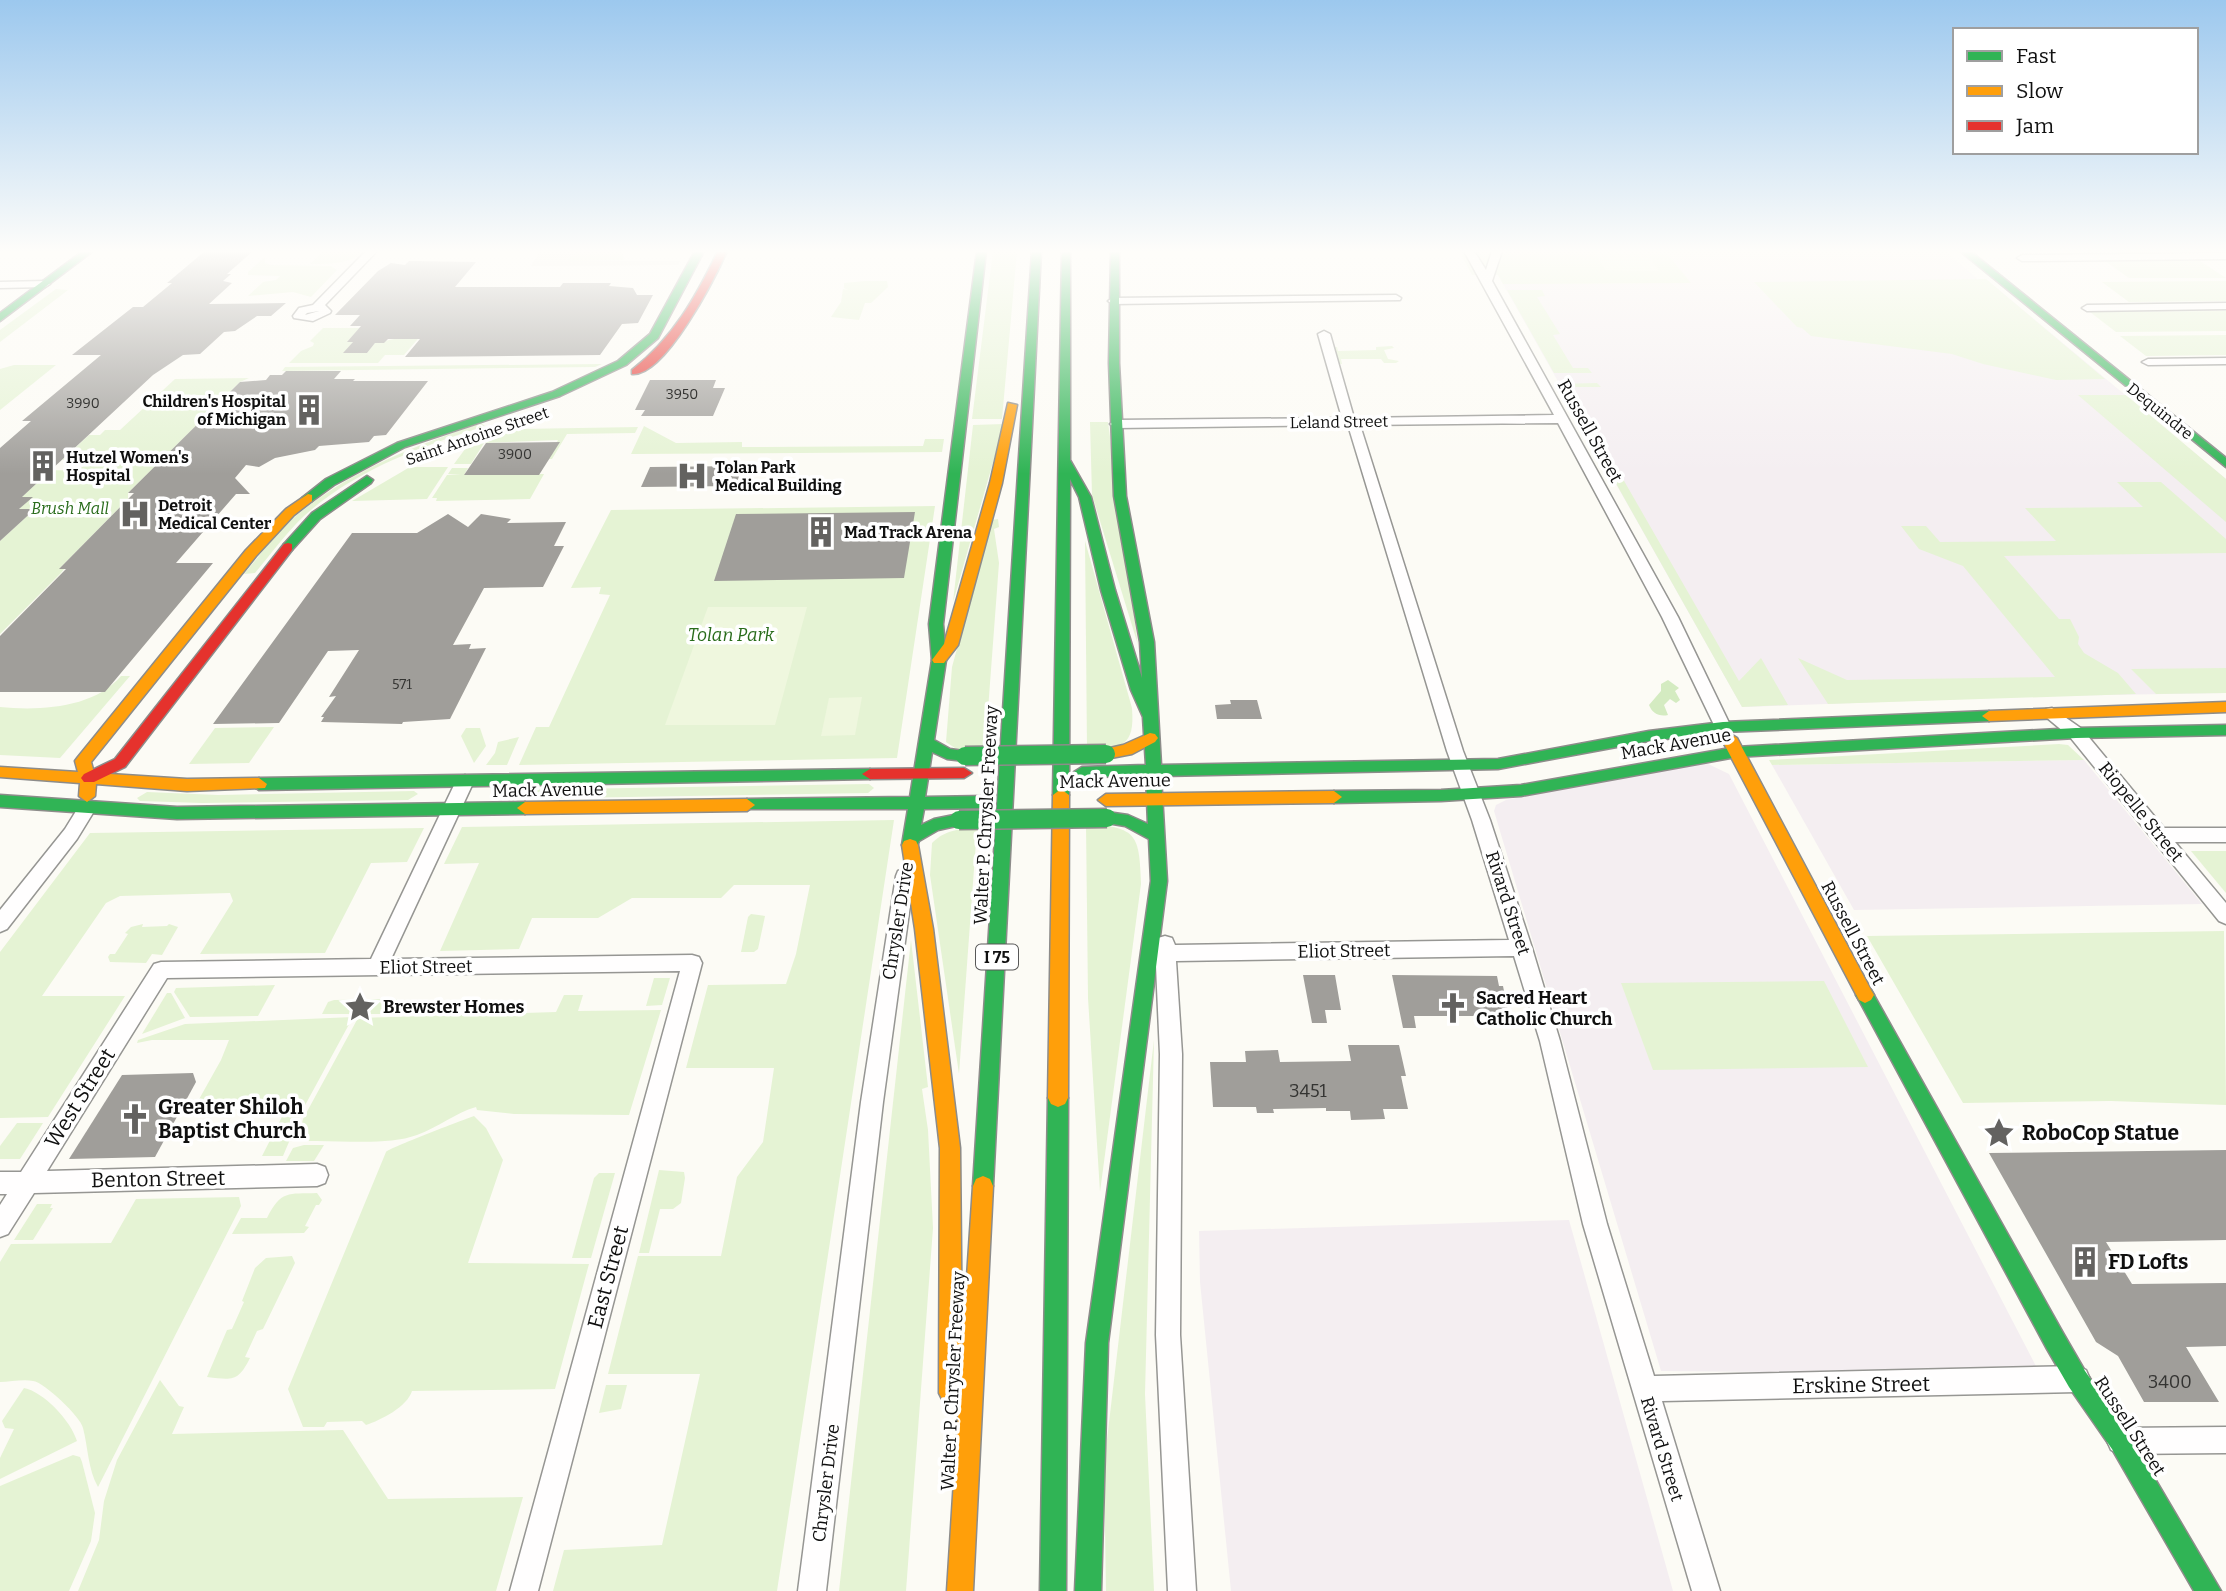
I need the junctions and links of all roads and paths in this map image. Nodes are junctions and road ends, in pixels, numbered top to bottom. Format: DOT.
graph roads {
  1 [pos="660,325"];
  2 [pos="685,325"];
  3 [pos="973,325"];
  4 [pos="1033,325"];
  5 [pos="1034,325"];
  6 [pos="1067,325"];
  7 [pos="1114,325"];
  8 [pos="1511,325"];
  9 [pos="2055,325"];
  10 [pos="1324,334"];
  11 [pos="626,359"];
  12 [pos="2226,361"];
  13 [pos="2148,362"];
  14 [pos="649,363"];
  15 [pos="500,419"];
  16 [pos="1562,419"];
  17 [pos="1351,422"];
  18 [pos="1116,424"];
  19 [pos="1064,456"];
  20 [pos="2226,464"];
  21 [pos="229,581"];
  22 [pos="262,581"];
  23 [pos="939,660"];
  24 [pos="2226,707"];
  25 [pos="2052,713"];
  26 [pos="2226,713"];
  27 [pos="1150,716"];
  28 [pos="1776,724"];
  29 [pos="1723,727"];
  30 [pos="2219,730"];
  31 [pos="2076,733"];
  32 [pos="1649,736"];
  33 [pos="102,738"];
  34 [pos="1150,738"];
  35 [pos="135,741"];
  36 [pos="926,742"];
  37 [pos="1794,750"];
  38 [pos="1736,752"];
  39 [pos="1531,760"];
  40 [pos="1671,762"];
  41 [pos="1461,766"];
  42 [pos="1191,770"];
  43 [pos="1152,771"];
  44 [pos="0,772"];
  45 [pos="884,776"];
  46 [pos="920,776"];
  47 [pos="88,779"];
  48 [pos="505,780"];
  49 [pos="465,781"];
  50 [pos="152,782"];
  51 [pos="421,783"];
  52 [pos="1540,788"];
  53 [pos="1472,795"];
  54 [pos="1154,799"];
  55 [pos="1194,799"];
  56 [pos="0,801"];
  57 [pos="916,803"];
  58 [pos="881,804"];
  59 [pos="87,808"];
  60 [pos="115,810"];
  61 [pos="451,810"];
  62 [pos="494,810"];
  63 [pos="407,811"];
  64 [pos="2159,835"];
  65 [pos="2226,835"];
  66 [pos="1157,836"];
  67 [pos="911,842"];
  68 [pos="1159,881"];
  69 [pos="2226,916"];
  70 [pos="0,924"];
  71 [pos="1522,948"];
  72 [pos="1166,953"];
  73 [pos="692,963"];
  74 [pos="377,967"];
  75 [pos="161,970"];
  76 [pos="317,1175"];
  77 [pos="0,1183"];
  78 [pos="27,1183"];
  79 [pos="0,1226"];
  80 [pos="2077,1379"];
  81 [pos="1644,1390"];
  82 [pos="951,1411"];
  83 [pos="2226,1440"];
  84 [pos="2120,1441"];
  85 [pos="951,1466"];
  86 [pos="524,1591"];
  87 [pos="812,1591"];
  88 [pos="950,1591"];
  89 [pos="960,1591"];
  90 [pos="1053,1591"];
  91 [pos="1088,1591"];
  92 [pos="1182,1591"];
  93 [pos="1706,1591"];
  94 [pos="2208,1591"];
  1 -- 11 [label="main road, Saint Antoine Street"];
  2 -- 14 [label="main road, Saint Antoine Street"];
  3 -- 23 [label="main road, Chrysler Drive"];
  4 -- 23 [label="main road"];
  5 -- 89 [label="main road, Walter P. Chrysler Freeway / I 75"];
  6 -- 19 [label="main road"];
  7 -- 18 [label="main road"];
  8 -- 16 [label="street, Russell Street"];
  9 -- 20 [label="main road, Dequindre"];
  10 -- 17 [label="street, Rivard Street"];
  11 -- 14 [label="main road"];
  11 -- 15 [label="main road, Saint Antoine Street"];
  12 -- 13 [label="street"];
  14 -- 15 [label="main road, Saint Antoine Street"];
  15 -- 21 [label="main road, Saint Antoine Street"];
  15 -- 22 [label="main road, Saint Antoine Street"];
  16 -- 17 [label="street, Leland Street"];
  16 -- 29 [label="street, Russell Street"];
  17 -- 18 [label="street, Leland Street"];
  17 -- 41 [label="street, Rivard Street"];
  18 -- 27 [label="main road"];
  19 -- 27 [label="main road"];
  19 -- 90 [label="main road"];
  21 -- 22 [label="main road"];
  21 -- 33 [label="main road, Saint Antoine Street"];
  22 -- 35 [label="main road, Saint Antoine Street"];
  23 -- 36 [label="main road, Chrysler Drive"];
  24 -- 25 [label="main road, Mack Avenue"];
  25 -- 28 [label="main road, Mack Avenue"];
  25 -- 31 [label="street, Riopelle Street"];
  26 -- 30 [label="main road"];
  27 -- 34 [label="main road"];
  28 -- 29 [label="main road, Mack Avenue"];
  28 -- 37 [label="main road"];
  29 -- 32 [label="main road, Mack Avenue"];
  29 -- 38 [label="main road, Russell Street"];
  30 -- 31 [label="main road, Mack Avenue"];
  31 -- 37 [label="main road, Mack Avenue"];
  31 -- 64 [label="street, Riopelle Street"];
  32 -- 39 [label="main road, Mack Avenue"];
  32 -- 40 [label="main road"];
  33 -- 35 [label="main road"];
  33 -- 47 [label="main road, Saint Antoine Street"];
  34 -- 36 [label="main road, bridge"];
  34 -- 43 [label="main road"];
  35 -- 47 [label="main road, Saint Antoine Street"];
  36 -- 46 [label="main road, Chrysler Drive"];
  37 -- 38 [label="main road, Mack Avenue"];
  38 -- 40 [label="main road, Mack Avenue"];
  38 -- 80 [label="main road, Russell Street"];
  39 -- 41 [label="main road, Mack Avenue"];
  39 -- 52 [label="main road"];
  40 -- 52 [label="main road, Mack Avenue"];
  41 -- 42 [label="main road, Mack Avenue"];
  41 -- 53 [label="street, Rivard Street"];
  42 -- 43 [label="main road, Mack Avenue"];
  42 -- 55 [label="main road"];
  43 -- 46 [label="main road, Mack Avenue"];
  43 -- 54 [label="main road"];
  44 -- 47 [label="main road, Mack Avenue"];
  45 -- 46 [label="main road, Mack Avenue"];
  45 -- 48 [label="main road, Mack Avenue"];
  45 -- 58 [label="main road"];
  46 -- 57 [label="main road, Chrysler Drive"];
  47 -- 50 [label="main road, Mack Avenue"];
  47 -- 59 [label="main road, Saint Antoine Street"];
  48 -- 49 [label="main road, Mack Avenue"];
  48 -- 62 [label="main road"];
  49 -- 51 [label="main road, Mack Avenue"];
  49 -- 61 [label="street"];
  50 -- 51 [label="main road, Mack Avenue"];
  50 -- 60 [label="main road"];
  51 -- 63 [label="main road"];
  52 -- 53 [label="main road, Mack Avenue"];
  53 -- 55 [label="main road, Mack Avenue"];
  53 -- 71 [label="street, Rivard Street"];
  54 -- 55 [label="main road, Mack Avenue"];
  54 -- 57 [label="main road, Mack Avenue"];
  54 -- 66 [label="main road"];
  56 -- 59 [label="main road, Mack Avenue"];
  57 -- 58 [label="main road, Mack Avenue"];
  57 -- 67 [label="main road, Chrysler Drive"];
  58 -- 62 [label="main road, Mack Avenue"];
  59 -- 60 [label="main road, Mack Avenue"];
  59 -- 70 [label="street"];
  60 -- 63 [label="main road, Mack Avenue"];
  61 -- 62 [label="main road, Mack Avenue"];
  61 -- 63 [label="main road, Mack Avenue"];
  61 -- 74 [label="street"];
  64 -- 65 [label="street"];
  64 -- 69 [label="street, Riopelle Street"];
  66 -- 67 [label="main road, bridge"];
  66 -- 68 [label="main road"];
  67 -- 82 [label="main road"];
  67 -- 87 [label="street, Chrysler Drive"];
  68 -- 72 [label="street"];
  68 -- 91 [label="main road"];
  71 -- 72 [label="street, Eliot Street"];
  71 -- 81 [label="street, Rivard Street"];
  72 -- 92 [label="street"];
  73 -- 74 [label="street, Eliot Street"];
  73 -- 86 [label="street, East Street"];
  74 -- 75 [label="street, Eliot Street"];
  75 -- 78 [label="street, West Street"];
  76 -- 78 [label="street, Benton Street"];
  77 -- 78 [label="street, Benton Street"];
  78 -- 79 [label="street, West Street"];
  80 -- 81 [label="street, Erskine Street"];
  80 -- 84 [label="main road, Russell Street"];
  81 -- 93 [label="street, Rivard Street"];
  83 -- 84 [label="street"];
  84 -- 94 [label="main road, Russell Street"];
  85 -- 88 [label="main road"];
}
